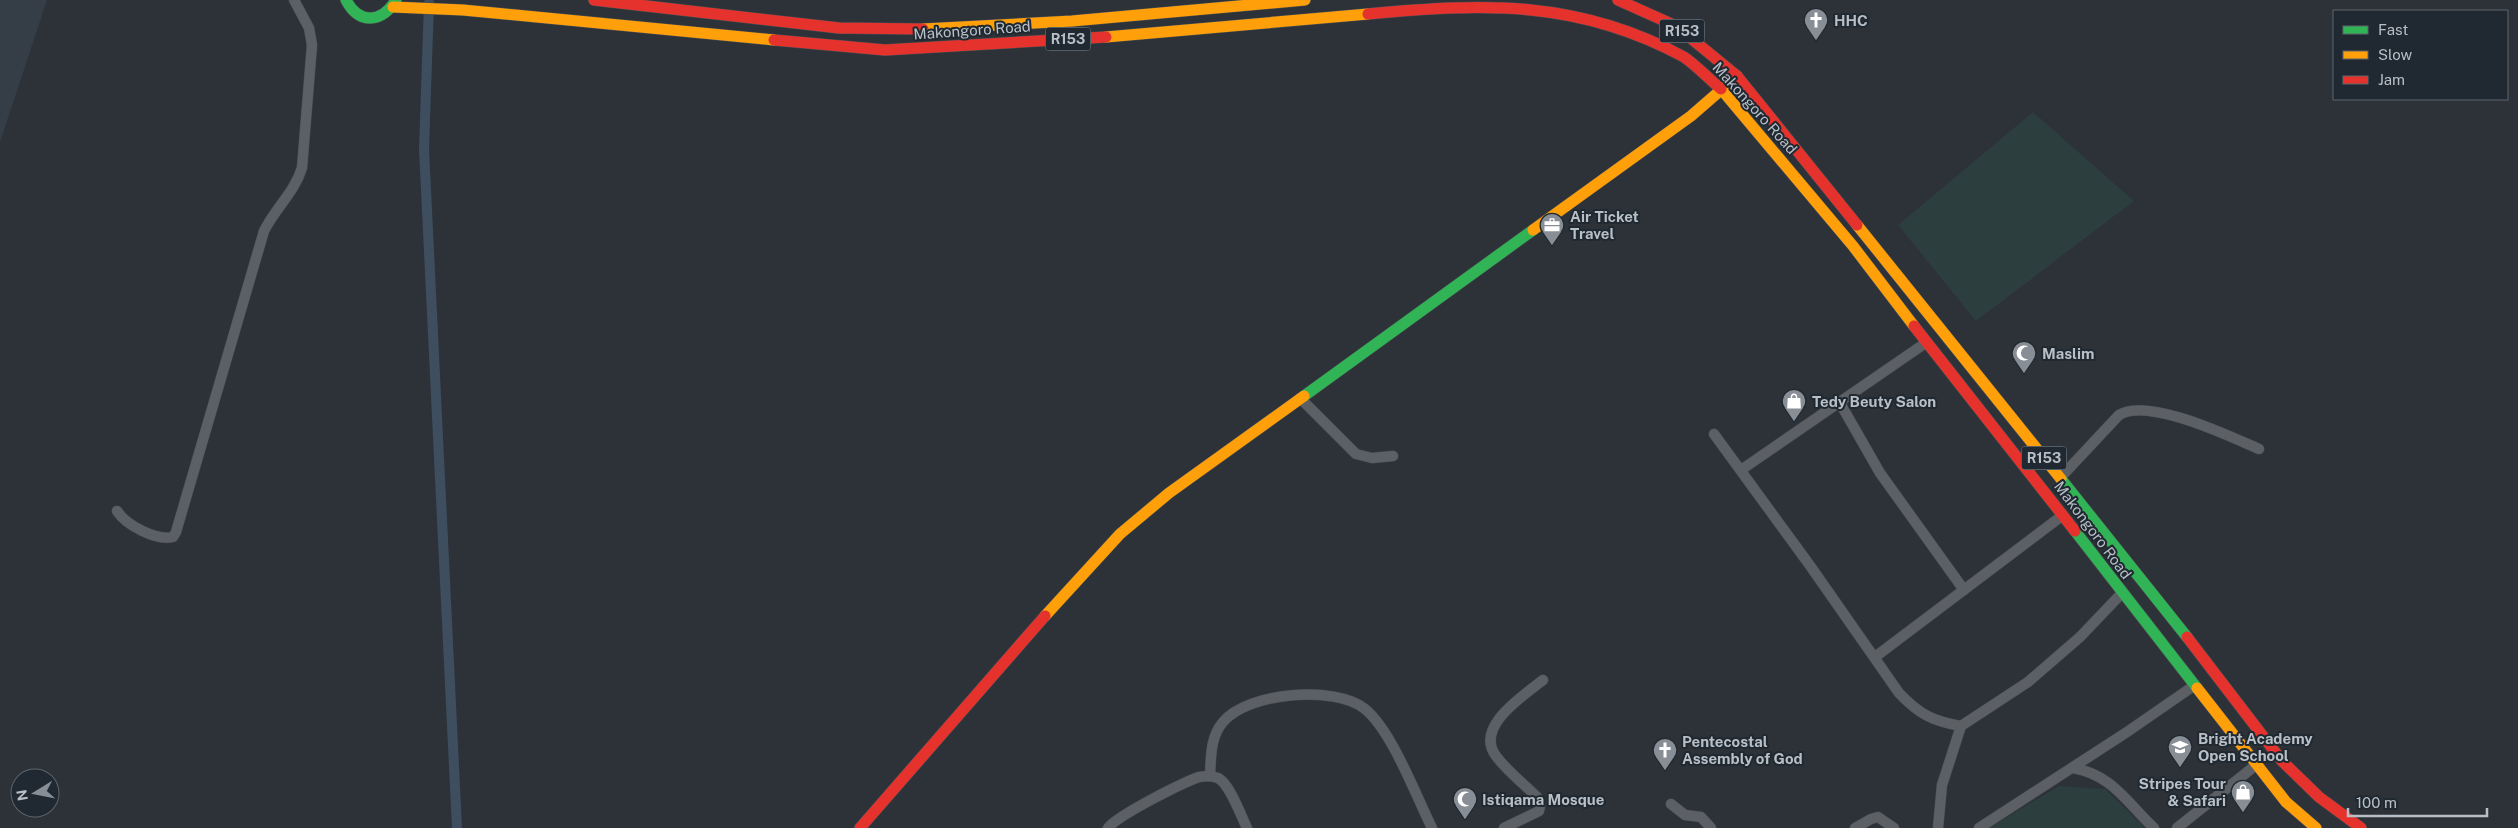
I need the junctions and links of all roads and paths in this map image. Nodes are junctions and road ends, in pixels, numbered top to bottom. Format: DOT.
graph roads {
  1 [pos="294,0"];
  2 [pos="333,0"];
  3 [pos="594,0"];
  4 [pos="1305,0"];
  5 [pos="1618,0"];
  6 [pos="347,3"];
  7 [pos="395,4"];
  8 [pos="1737,76"];
  9 [pos="1722,90"];
  10 [pos="1927,342"];
  11 [pos="1300,398"];
  12 [pos="1840,403"];
  13 [pos="1714,434"];
  14 [pos="2259,449"];
  15 [pos="1393,456"];
  16 [pos="1741,470"];
  17 [pos="2060,478"];
  18 [pos="117,511"];
  19 [pos="2063,515"];
  20 [pos="1964,590"];
  21 [pos="2122,593"];
  22 [pos="1875,657"];
  23 [pos="1543,680"];
  24 [pos="2195,685"];
  25 [pos="1960,726"];
  26 [pos="2256,765"];
  27 [pos="2073,768"];
  28 [pos="1210,776"];
  29 [pos="1671,804"];
  30 [pos="860,828"];
  31 [pos="1108,828"];
  32 [pos="1247,828"];
  33 [pos="1432,828"];
  34 [pos="1504,828"];
  35 [pos="1710,828"];
  36 [pos="1855,828"];
  37 [pos="1894,828"];
  38 [pos="1938,828"];
  39 [pos="1979,828"];
  40 [pos="2154,828"];
  41 [pos="2178,828"];
  42 [pos="2316,828"];
  43 [pos="2362,828"];
  1 -- 18 [label="street"];
  2 -- 6 [label="main road, Makongoro Road / R153"];
  3 -- 4 [label="main road, Makongoro Road / R153"];
  5 -- 8 [label="main road, Makongoro Road / R153"];
  6 -- 7 [label="main road, Makongoro Road / R153"];
  7 -- 9 [label="main road, Makongoro Road / R153"];
  8 -- 9 [label="main road"];
  8 -- 17 [label="main road, Makongoro Road / R153"];
  9 -- 10 [label="main road, Makongoro Road / R153"];
  9 -- 11 [label="main road"];
  10 -- 12 [label="street"];
  10 -- 19 [label="main road, Makongoro Road / R153"];
  11 -- 15 [label="street"];
  11 -- 30 [label="main road"];
  12 -- 16 [label="street"];
  12 -- 20 [label="street"];
  13 -- 16 [label="street"];
  14 -- 17 [label="street"];
  16 -- 22 [label="street"];
  17 -- 43 [label="main road, Makongoro Road / R153"];
  19 -- 20 [label="street"];
  19 -- 21 [label="main road, Makongoro Road / R153"];
  20 -- 22 [label="street"];
  21 -- 24 [label="main road, Makongoro Road / R153"];
  21 -- 25 [label="street"];
  22 -- 25 [label="street"];
  23 -- 34 [label="street"];
  24 -- 26 [label="main road, Makongoro Road / R153"];
  24 -- 27 [label="street"];
  25 -- 38 [label="street"];
  26 -- 41 [label="street"];
  26 -- 42 [label="main road, Makongoro Road / R153"];
  27 -- 39 [label="street"];
  27 -- 40 [label="street"];
  28 -- 31 [label="street"];
  28 -- 32 [label="street"];
  28 -- 33 [label="street"];
  29 -- 35 [label="street"];
  36 -- 37 [label="street"];
}
